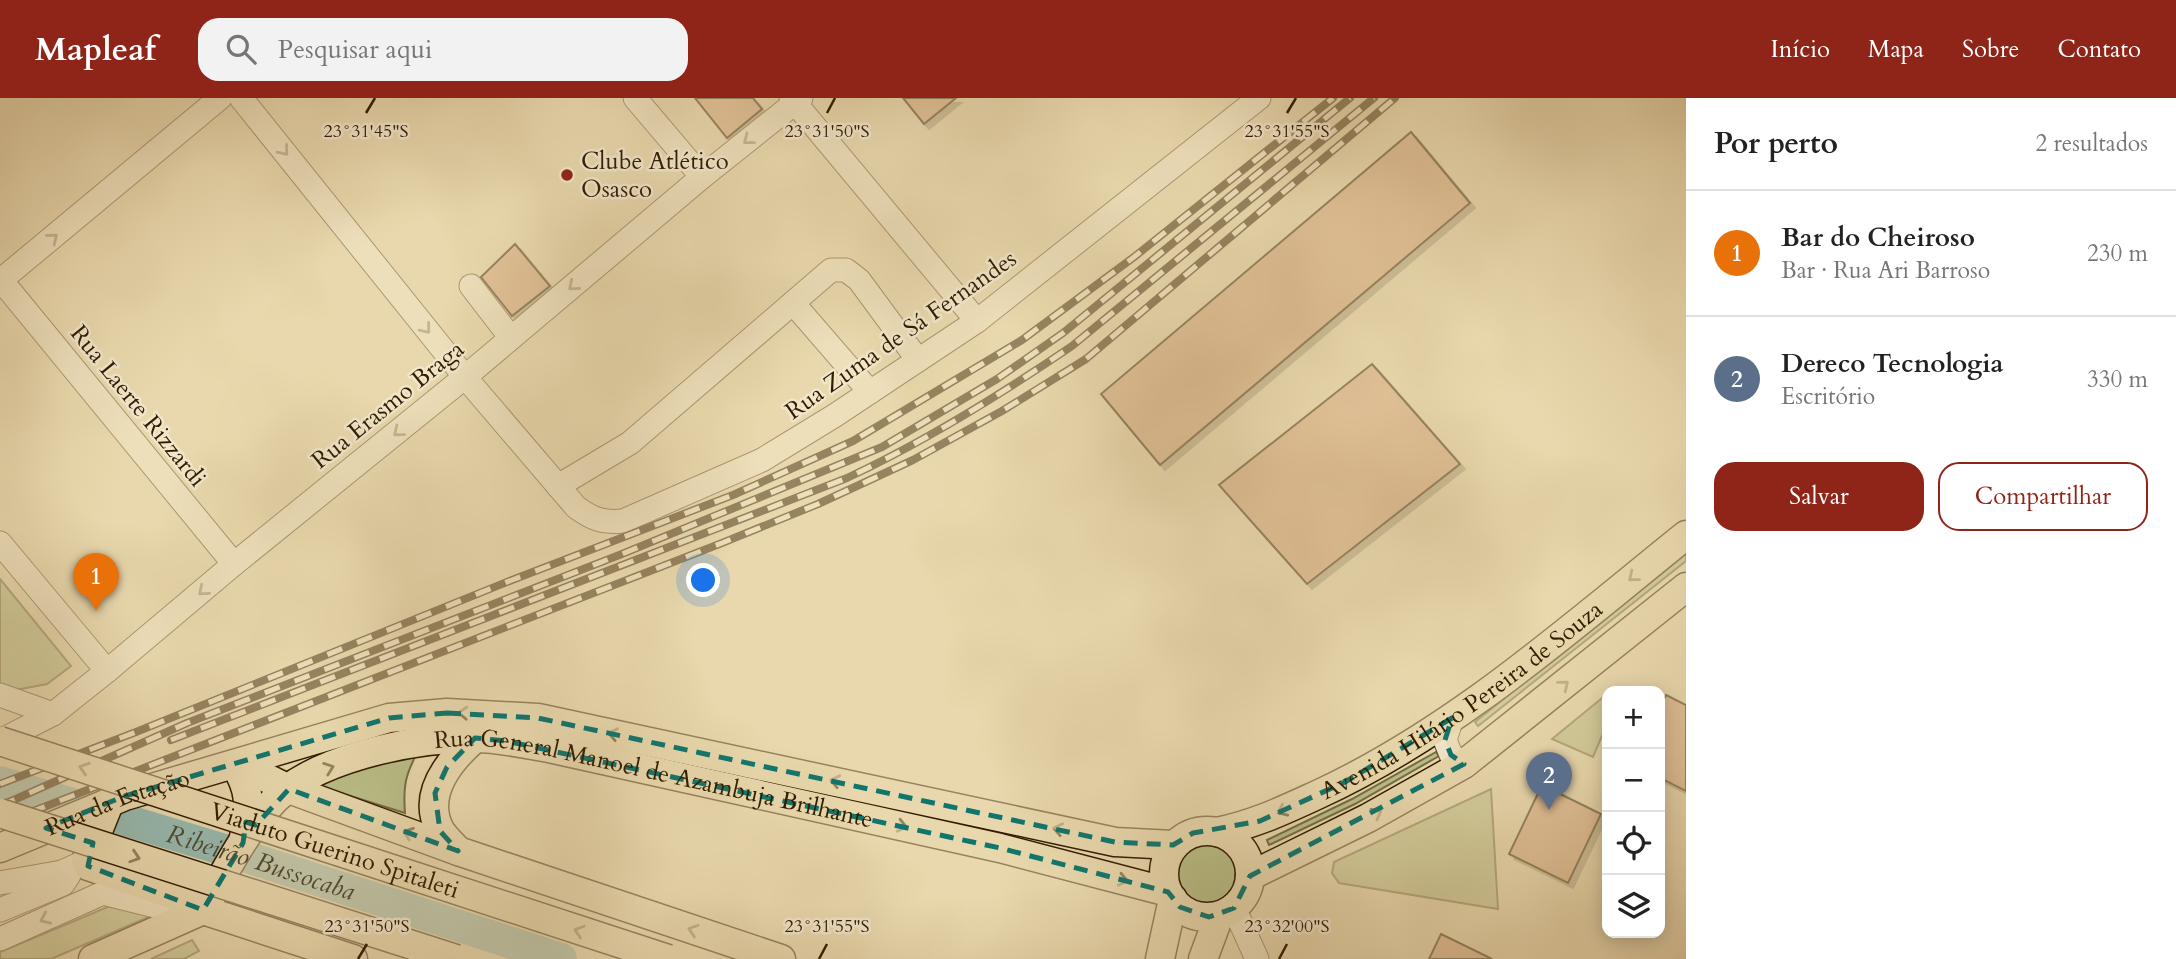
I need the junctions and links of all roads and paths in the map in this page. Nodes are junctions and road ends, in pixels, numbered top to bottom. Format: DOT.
graph roads {
  1 [pos="220,98"];
  2 [pos="241,98"];
  3 [pos="635,98"];
  4 [pos="1259,98"];
  5 [pos="796,100"];
  6 [pos="702,177"];
  7 [pos="0,281"];
  8 [pos="471,286"];
  9 [pos="793,303"];
  10 [pos="977,321"];
  11 [pos="511,338"];
  12 [pos="918,360"];
  13 [pos="465,377"];
  14 [pos="870,392"];
  15 [pos="558,486"];
  16 [pos="1686,535"];
  17 [pos="0,543"];
  18 [pos="234,564"];
  19 [pos="1686,587"];
  20 [pos="107,671"];
  21 [pos="0,695"];
  22 [pos="53,714"];
  23 [pos="1452,718"];
  24 [pos="475,738"];
  25 [pos="0,741"];
  26 [pos="1464,764"];
  27 [pos="237,765"];
  28 [pos="289,789"];
  29 [pos="102,809"];
  30 [pos="0,813"];
  31 [pos="1217,832"];
  32 [pos="1173,845"];
  33 [pos="0,848"];
  34 [pos="239,850"];
  35 [pos="458,851"];
  36 [pos="80,864"];
  37 [pos="1250,876"];
  38 [pos="0,883"];
  39 [pos="1170,895"];
  40 [pos="0,910"];
  41 [pos="203,910"];
  42 [pos="1225,913"];
  43 [pos="0,939"];
  44 [pos="349,958"];
  45 [pos="93,959"];
  46 [pos="456,959"];
  47 [pos="668,959"];
  48 [pos="781,959"];
  49 [pos="1160,959"];
  50 [pos="1203,959"];
  51 [pos="1241,959"];
  52 [pos="1257,959"];
  7 -- 1 [label="street, one-way"];
  2 -- 13 [label="street, one-way"];
  3 -- 6 [label="street"];
  4 -- 10 [label="street, Rua Zuma de Sá Fernandes"];
  5 -- 6 [label="street, Rua Erasmo Braga, one-way"];
  5 -- 10 [label="street"];
  6 -- 11 [label="street, Rua Erasmo Braga, one-way"];
  7 -- 18 [label="street, Rua Laerte Rizzardi"];
  8 -- 11 [label="street"];
  9 -- 12 [label="street"];
  9 -- 14 [label="street"];
  9 -- 15 [label="street"];
  10 -- 12 [label="street, Rua Zuma de Sá Fernandes"];
  11 -- 13 [label="street, Rua Erasmo Braga"];
  12 -- 14 [label="street, Rua Zuma de Sá Fernandes"];
  13 -- 15 [label="street"];
  13 -- 18 [label="street, Rua Erasmo Braga, one-way"];
  14 -- 15 [label="street, Rua Zuma de Sá Fernandes"];
  16 -- 23 [label="main road, Avenida Hilário Pereira de Souza, one-way"];
  17 -- 20 [label="street"];
  18 -- 20 [label="street, Rua Erasmo Braga, one-way"];
  26 -- 19 [label="main road, Avenida Hilário Pereira de Souza, one-way"];
  20 -- 22 [label="street, Rua Erasmo Braga"];
  21 -- 22 [label="street"];
  22 -- 25 [label="street, Rua Erasmo Braga"];
  23 -- 26 [label="street"];
  23 -- 31 [label="main road, Avenida Hilário Pereira de Souza, one-way"];
  28 -- 24 [label="main road, Rua General Manoel de Azambuja Brilhante, one-way"];
  24 -- 35 [label="main road"];
  24 -- 39 [label="main road, Rua General Manoel de Azambuja Brilhante, one-way"];
  47 -- 25 [label="main road, Viaduto Guerino Spitaleti, one-way, bridge"];
  37 -- 26 [label="main road, Avenida Hilário Pereira de Souza, one-way"];
  27 -- 28 [label="main road"];
  27 -- 29 [label="main road, Rua da Estação"];
  32 -- 27 [label="main road, Rua General Manoel de Azambuja Brilhante, one-way"];
  27 -- 34 [label="main road"];
  28 -- 34 [label="main road, Rua General Manoel de Azambuja Brilhante"];
  35 -- 28 [label="main road, one-way"];
  29 -- 33 [label="main road, Rua da Estação"];
  29 -- 36 [label="main road"];
  30 -- 46 [label="main road, one-way, bridge"];
  31 -- 32 [label="main road"];
  31 -- 37 [label="main road"];
  32 -- 39 [label="main road"];
  34 -- 41 [label="main road, Rua General Manoel de Azambuja Brilhante"];
  48 -- 35 [label="main road, one-way"];
  36 -- 38 [label="street"];
  36 -- 40 [label="street"];
  36 -- 41 [label="main road"];
  37 -- 42 [label="main road"];
  39 -- 42 [label="main road"];
  39 -- 49 [label="main road"];
  41 -- 43 [label="street, one-way"];
  41 -- 44 [label="main road"];
  41 -- 45 [label="main road"];
  42 -- 50 [label="main road"];
  42 -- 51 [label="street"];
  42 -- 52 [label="street"];
}
